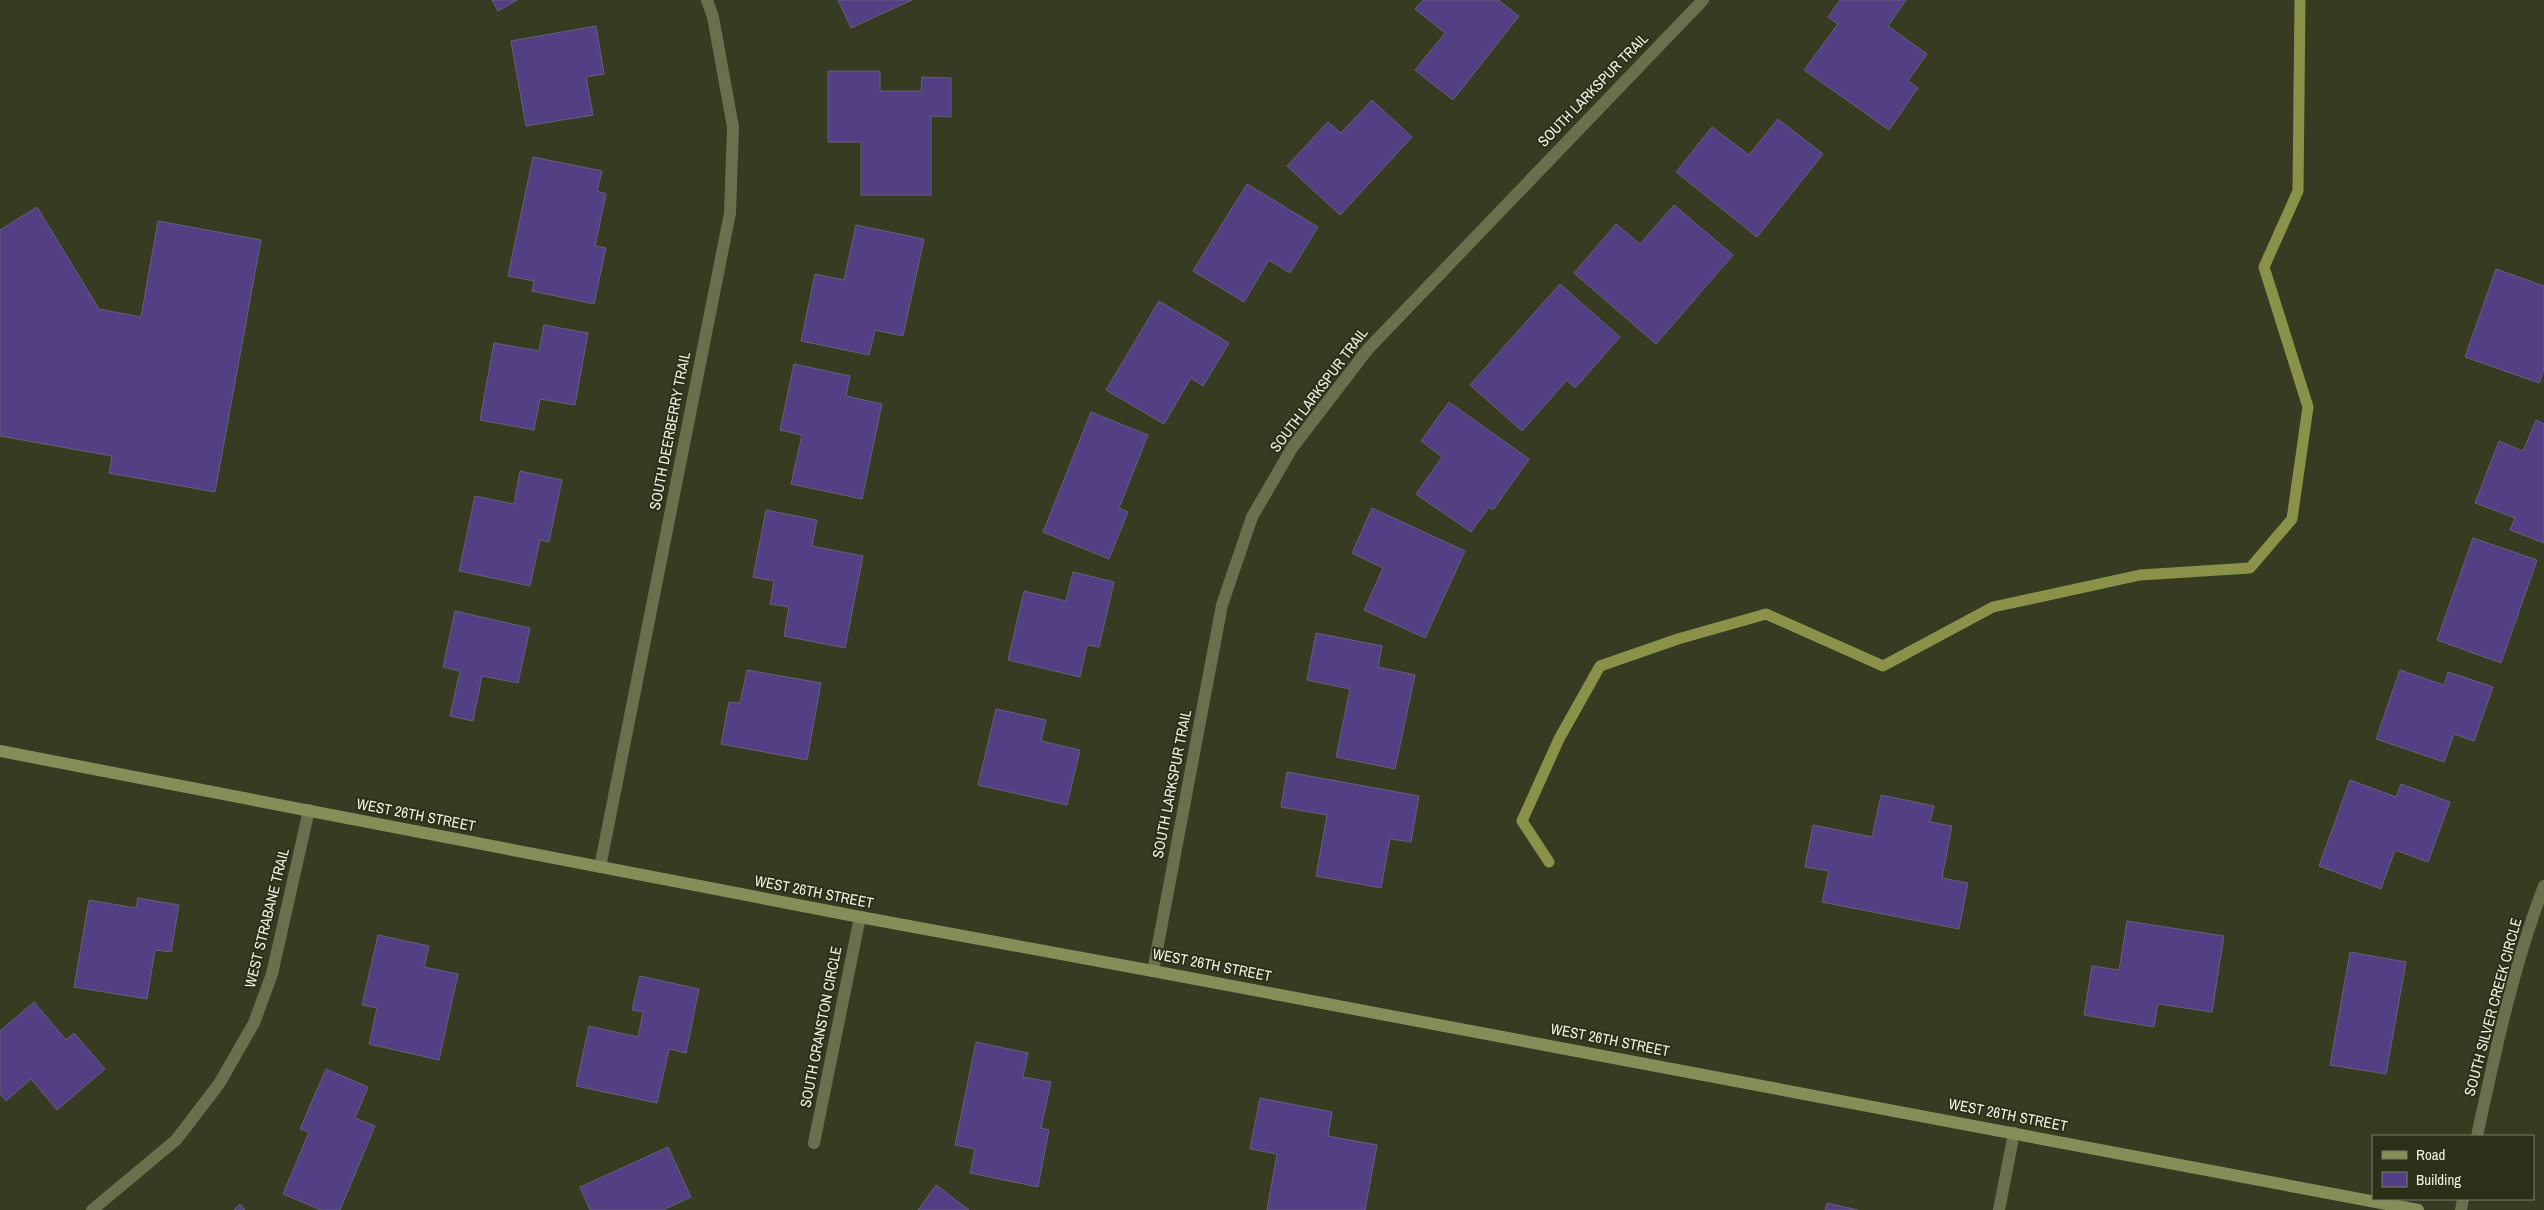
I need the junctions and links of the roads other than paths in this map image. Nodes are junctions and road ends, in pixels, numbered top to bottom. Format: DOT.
graph roads {
  1 [pos="707,0"];
  2 [pos="1703,0"];
  3 [pos="0,751"];
  4 [pos="309,810"];
  5 [pos="600,867"];
  6 [pos="2544,886"];
  7 [pos="860,917"];
  8 [pos="1153,970"];
  9 [pos="2014,1133"];
  10 [pos="2477,1135"];
  11 [pos="814,1143"];
  12 [pos="92,1210"];
  13 [pos="1999,1210"];
  14 [pos="2418,1210"];
  1 -- 5 [label="street, SOUTH DEERBERRY TRAIL"];
  2 -- 8 [label="street, SOUTH LARKSPUR TRAIL"];
  3 -- 4 [label="main road, WEST 26TH STREET"];
  4 -- 5 [label="main road, WEST 26TH STREET"];
  4 -- 12 [label="street, WEST STRABANE TRAIL"];
  5 -- 7 [label="main road, WEST 26TH STREET"];
  6 -- 10 [label="street, SOUTH SILVER CREEK CIRCLE"];
  7 -- 8 [label="main road, WEST 26TH STREET"];
  7 -- 11 [label="street, SOUTH CRANSTON CIRCLE"];
  8 -- 9 [label="main road, WEST 26TH STREET"];
  9 -- 13 [label="street"];
  9 -- 14 [label="main road, WEST 26TH STREET"];
}
